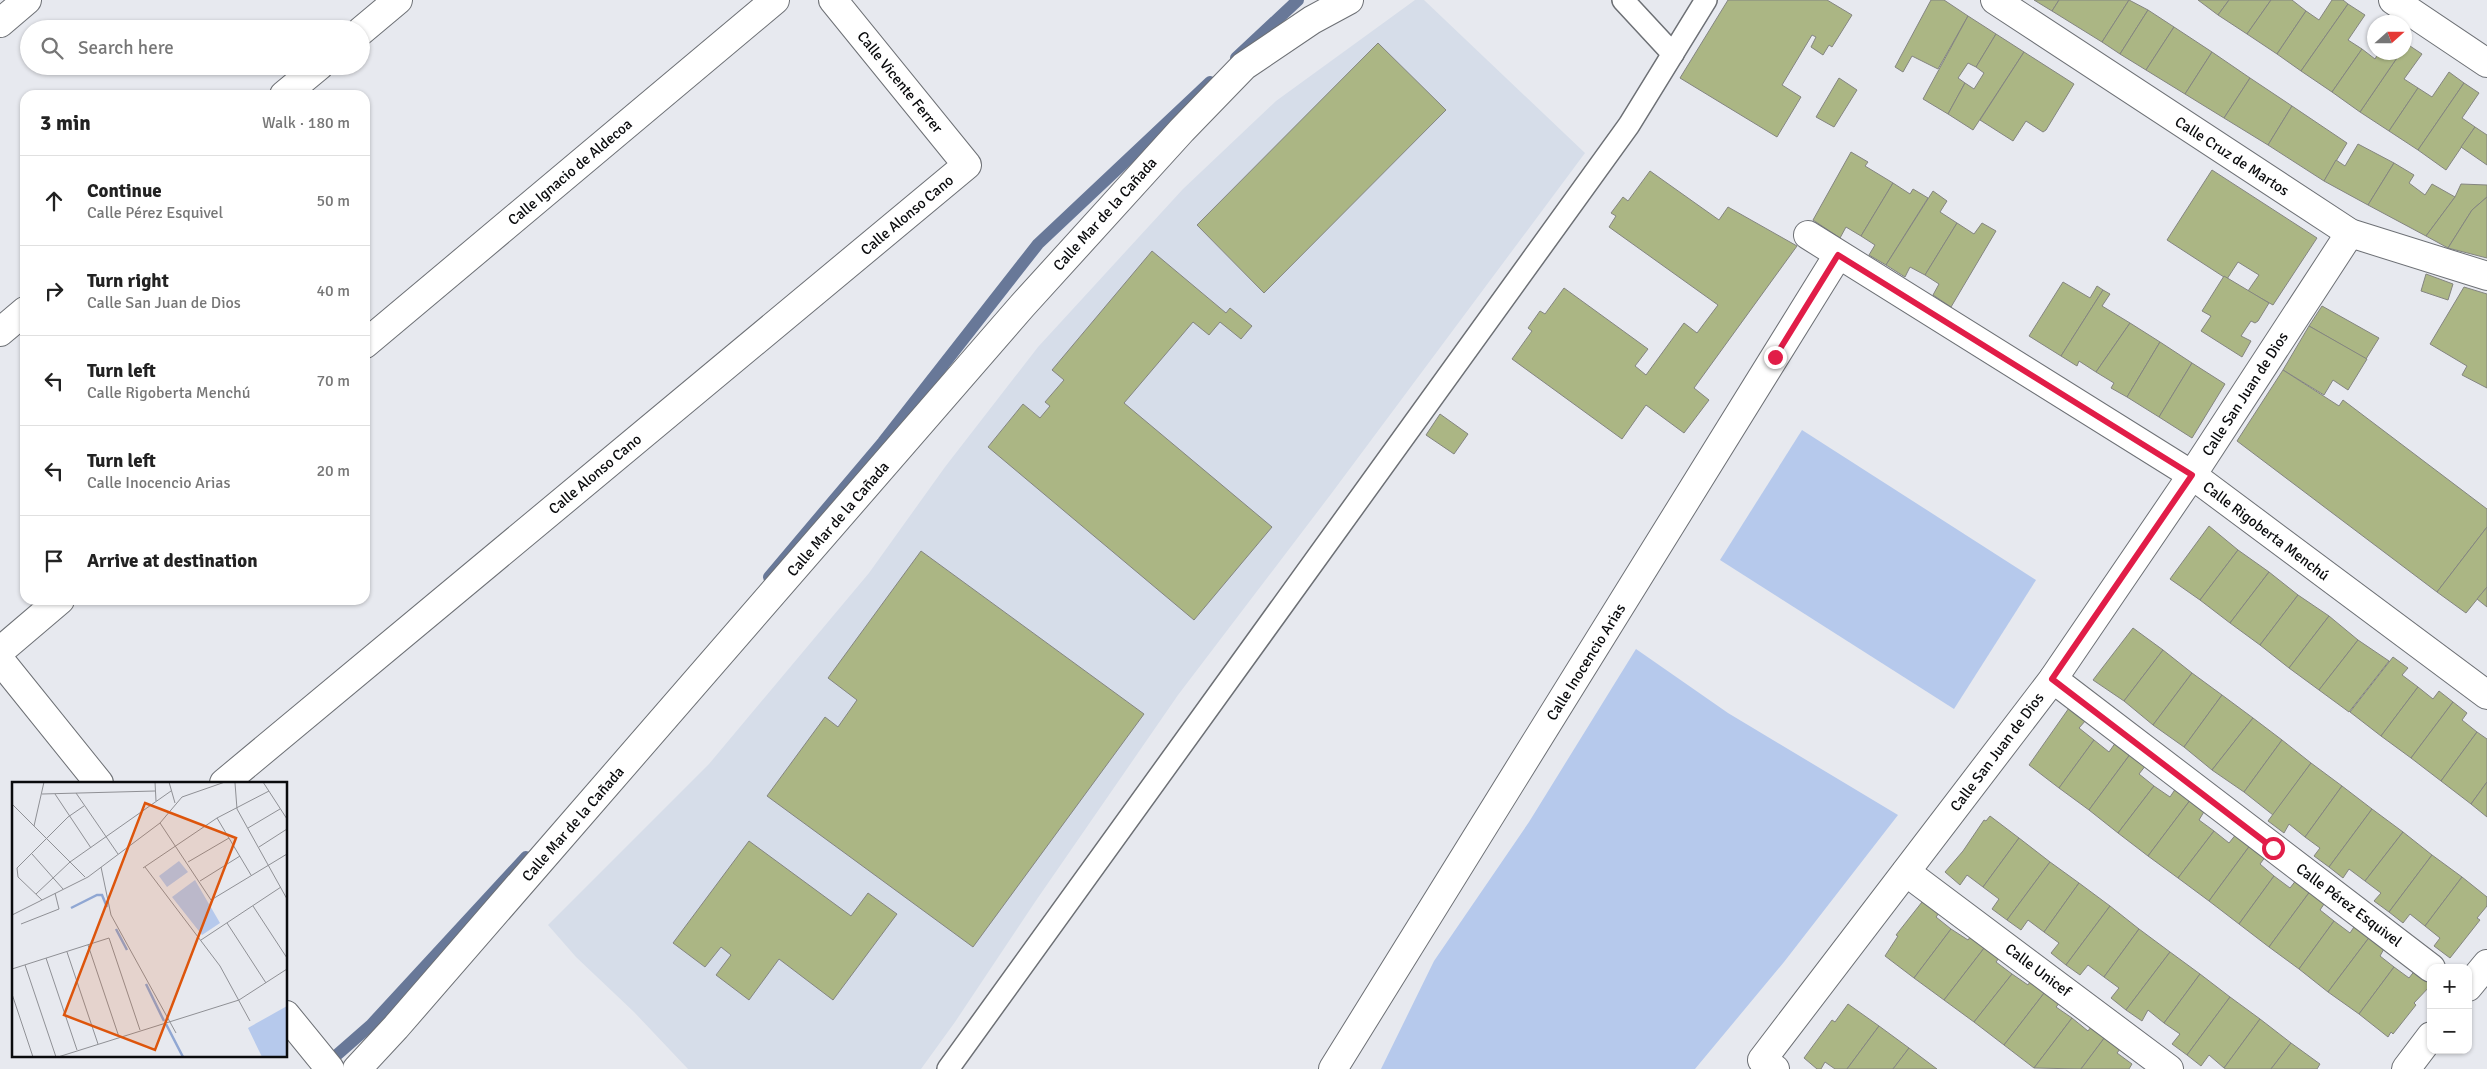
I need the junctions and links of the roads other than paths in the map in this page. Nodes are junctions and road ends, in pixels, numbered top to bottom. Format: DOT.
graph roads {
  1 [pos="27,0"];
  2 [pos="398,0"];
  3 [pos="775,0"];
  4 [pos="833,0"];
  5 [pos="1348,0"];
  6 [pos="1623,0"];
  7 [pos="1706,0"];
  8 [pos="1995,0"];
  9 [pos="2393,0"];
  10 [pos="0,23"];
  11 [pos="370,23"];
  12 [pos="1674,54"];
  13 [pos="2487,64"];
  14 [pos="308,75"];
  15 [pos="290,90"];
  16 [pos="967,165"];
  17 [pos="2350,233"];
  18 [pos="1808,235"];
  19 [pos="1838,255"];
  20 [pos="2487,276"];
  21 [pos="20,315"];
  22 [pos="0,332"];
  23 [pos="370,340"];
  24 [pos="2192,475"];
  25 [pos="54,605"];
  26 [pos="0,651"];
  27 [pos="0,660"];
  28 [pos="2052,679"];
  29 [pos="2487,695"];
  30 [pos="98,782"];
  31 [pos="225,782"];
  32 [pos="1906,872"];
  33 [pos="2487,964"];
  34 [pos="2427,965"];
  35 [pos="2472,982"];
  36 [pos="288,1017"];
  37 [pos="2427,1041"];
  38 [pos="323,1061"];
  39 [pos="1768,1064"];
  40 [pos="356,1069"];
  41 [pos="948,1069"];
  42 [pos="1334,1069"];
  43 [pos="2169,1069"];
  44 [pos="2406,1069"];
  1 -- 10 [label="street"];
  2 -- 11 [label="street"];
  3 -- 23 [label="street, Calle Ignacio de Aldecoa"];
  4 -- 16 [label="street, Calle Vicente Ferrer"];
  5 -- 40 [label="street, Calle Mar de la Cañada"];
  6 -- 12 [label="lane"];
  7 -- 12 [label="lane"];
  8 -- 17 [label="street, Calle Cruz de Martos"];
  9 -- 13 [label="street"];
  12 -- 41 [label="lane"];
  14 -- 15 [label="street"];
  16 -- 31 [label="street, Calle Alonso Cano"];
  17 -- 20 [label="street, Calle Cruz de Martos"];
  17 -- 24 [label="street, Calle San Juan de Dios"];
  18 -- 19 [label="street, Calle Rigoberta Menchú"];
  19 -- 24 [label="street, Calle Rigoberta Menchú"];
  19 -- 42 [label="street, Calle Inocencio Arias"];
  21 -- 22 [label="street"];
  24 -- 28 [label="street, Calle San Juan de Dios"];
  24 -- 29 [label="street, Calle Rigoberta Menchú"];
  25 -- 26 [label="street"];
  27 -- 30 [label="street"];
  28 -- 32 [label="street, Calle San Juan de Dios"];
  28 -- 34 [label="street, Calle Pérez Esquivel"];
  32 -- 39 [label="street, Calle San Juan de Dios"];
  32 -- 43 [label="street, Calle Unicef"];
  33 -- 35 [label="street"];
  36 -- 38 [label="street"];
  37 -- 44 [label="street"];
}
